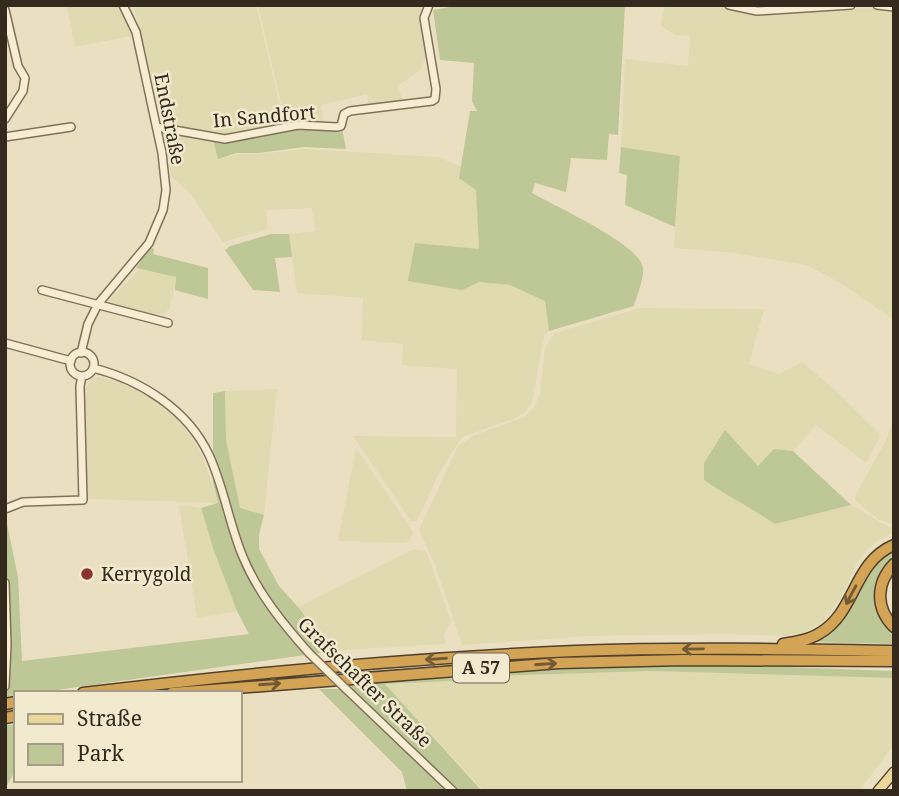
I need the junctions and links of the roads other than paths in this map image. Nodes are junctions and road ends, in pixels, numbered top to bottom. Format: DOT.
graph roads {
  1 [pos="123,5"];
  2 [pos="429,5"];
  3 [pos="729,5"];
  4 [pos="851,5"];
  5 [pos="877,5"];
  6 [pos="894,7"];
  7 [pos="5,10"];
  8 [pos="5,119"];
  9 [pos="71,127"];
  10 [pos="157,127"];
  11 [pos="5,137"];
  12 [pos="42,290"];
  13 [pos="97,304"];
  14 [pos="168,323"];
  15 [pos="5,343"];
  16 [pos="82,353"];
  17 [pos="71,361"];
  18 [pos="93,368"];
  19 [pos="82,376"];
  20 [pos="5,509"];
  21 [pos="894,545"];
  22 [pos="894,564"];
  23 [pos="5,583"];
  24 [pos="894,627"];
  25 [pos="762,649"];
  26 [pos="894,651"];
  27 [pos="894,661"];
  28 [pos="5,686"];
  29 [pos="100,691"];
  30 [pos="198,691"];
  31 [pos="894,772"];
  32 [pos="453,791"];
  33 [pos="878,791"];
  1 -- 10 [label="street, Endstraße"];
  2 -- 10 [label="street, In Sandfort"];
  3 -- 4 [label="street"];
  5 -- 6 [label="street"];
  7 -- 8 [label="street"];
  9 -- 11 [label="street"];
  10 -- 13 [label="street, Endstraße"];
  12 -- 13 [label="street"];
  13 -- 14 [label="street"];
  13 -- 16 [label="street, Endstraße"];
  15 -- 17 [label="street"];
  16 -- 17 [label="street"];
  16 -- 18 [label="street"];
  17 -- 19 [label="street"];
  18 -- 19 [label="street"];
  18 -- 32 [label="street, Grafschafter Straße, bridge"];
  19 -- 20 [label="street"];
  21 -- 25 [label="highway, one-way"];
  22 -- 24 [label="highway"];
  23 -- 28 [label="street"];
  25 -- 26 [label="highway, A 57"];
  25 -- 29 [label="highway, A 57, one-way"];
  30 -- 27 [label="highway, A 57, one-way"];
  31 -- 33 [label="main road"];
}
